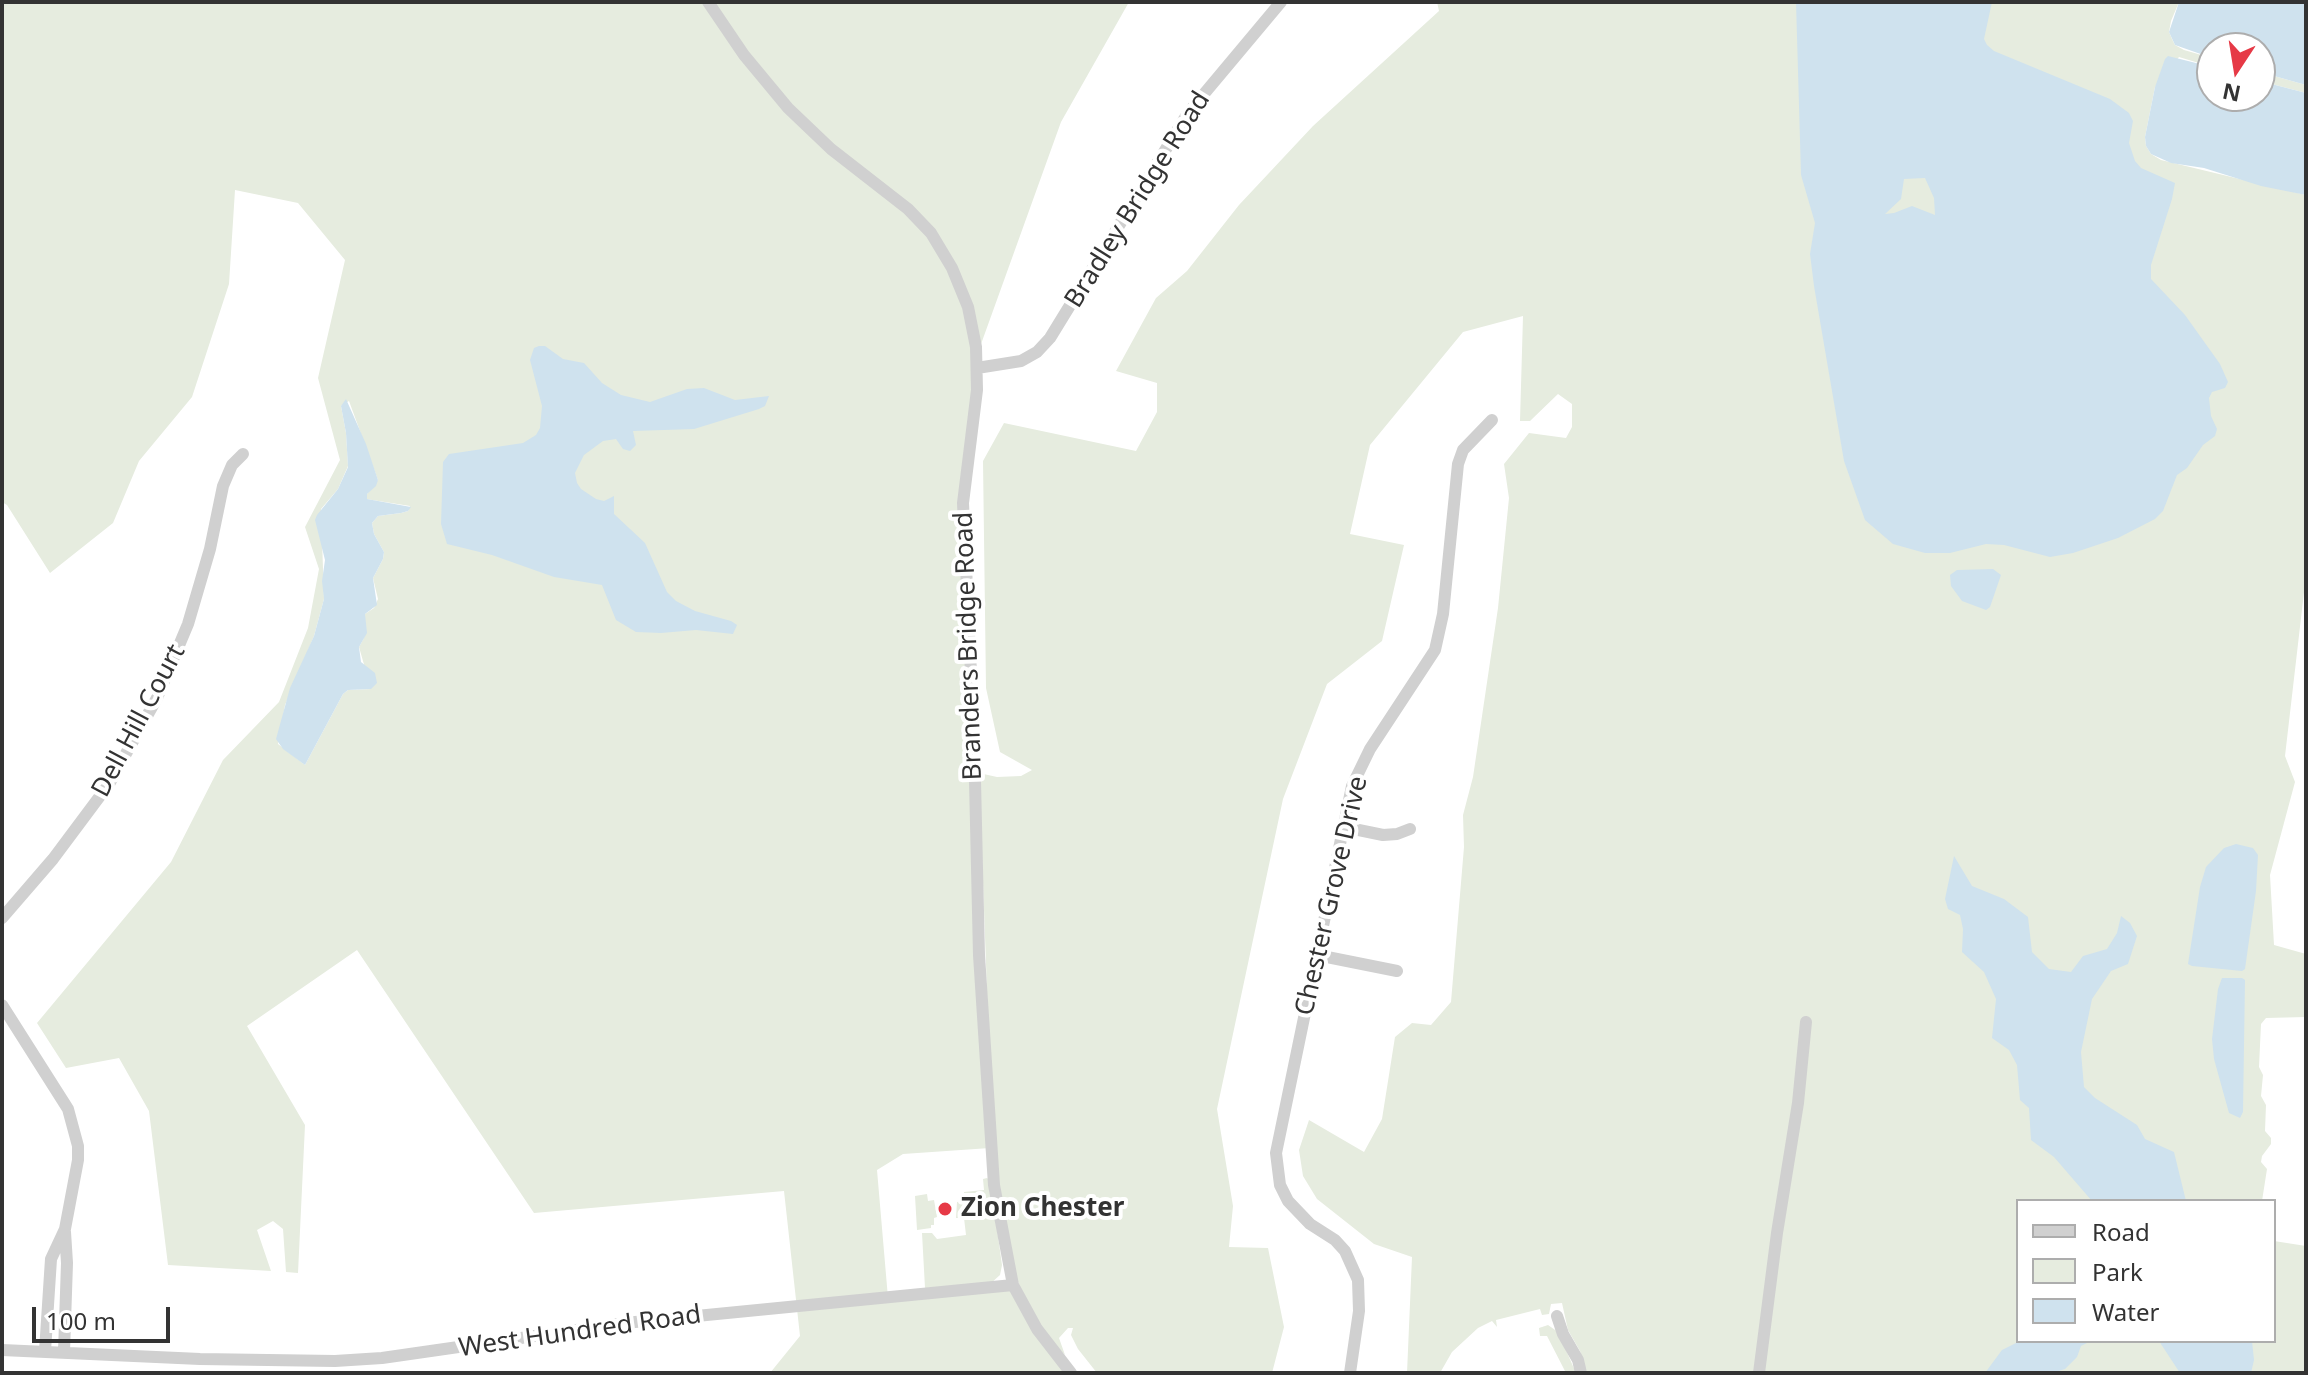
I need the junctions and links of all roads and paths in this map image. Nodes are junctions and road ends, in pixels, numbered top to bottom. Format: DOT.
graph roads {
  1 [pos="708,2"];
  2 [pos="1281,2"];
  3 [pos="977,368"];
  4 [pos="1492,420"];
  5 [pos="243,454"];
  6 [pos="1344,827"];
  7 [pos="1410,829"];
  8 [pos="2,918"];
  9 [pos="1317,955"];
  10 [pos="1397,971"];
  11 [pos="2,1005"];
  12 [pos="1806,1022"];
  13 [pos="65,1229"];
  14 [pos="1013,1285"];
  15 [pos="1557,1316"];
  16 [pos="2,1350"];
  17 [pos="45,1351"];
  18 [pos="64,1352"];
  19 [pos="1071,1373"];
  20 [pos="1350,1373"];
  21 [pos="1581,1373"];
  22 [pos="1759,1373"];
  1 -- 3 [label="street, Branders Bridge Road"];
  2 -- 3 [label="street, Bradley Bridge Road"];
  3 -- 14 [label="street, Branders Bridge Road"];
  4 -- 6 [label="street, Chester Grove Drive"];
  5 -- 8 [label="street, Dell Hill Court"];
  6 -- 7 [label="street"];
  6 -- 9 [label="street, Chester Grove Drive"];
  9 -- 10 [label="street"];
  9 -- 20 [label="street, Chester Grove Drive"];
  11 -- 13 [label="street"];
  12 -- 22 [label="street"];
  13 -- 17 [label="street"];
  13 -- 18 [label="street"];
  14 -- 18 [label="street, West Hundred Road"];
  14 -- 19 [label="street, Branders Bridge Road"];
  15 -- 21 [label="street"];
  16 -- 17 [label="street, West Hundred Road"];
  17 -- 18 [label="street, West Hundred Road"];
}
